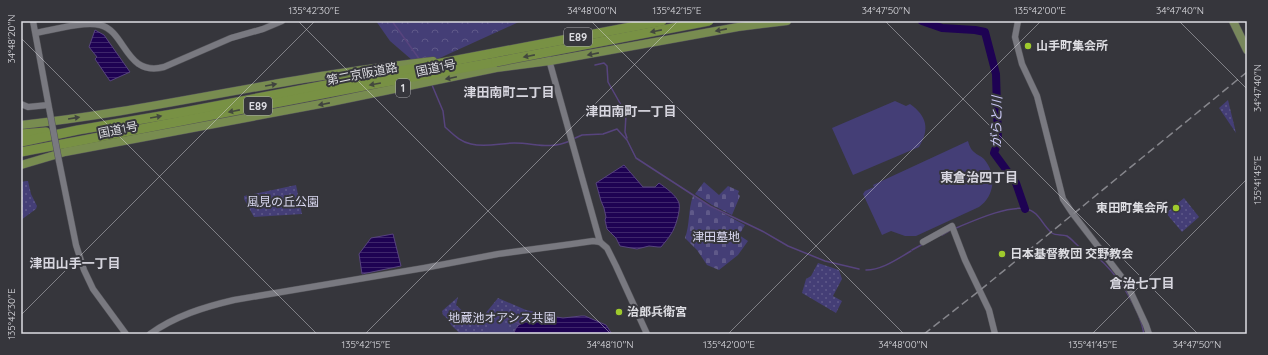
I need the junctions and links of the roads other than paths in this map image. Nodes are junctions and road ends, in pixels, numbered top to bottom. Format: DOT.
graph roads {
  1 [pos="33,21"];
  2 [pos="282,21"];
  3 [pos="644,21"];
  4 [pos="662,21"];
  5 [pos="708,21"];
  6 [pos="787,21"];
  7 [pos="1018,21"];
  8 [pos="1233,21"];
  9 [pos="770,22"];
  10 [pos="36,33"];
  11 [pos="544,40"];
  12 [pos="1247,50"];
  13 [pos="494,55"];
  14 [pos="550,62"];
  15 [pos="21,104"];
  16 [pos="48,105"];
  17 [pos="21,125"];
  18 [pos="78,130"];
  19 [pos="21,134"];
  20 [pos="88,139"];
  21 [pos="21,142"];
  22 [pos="21,152"];
  23 [pos="21,159"];
  24 [pos="21,165"];
  25 [pos="600,242"];
  26 [pos="923,242"];
  27 [pos="126,334"];
  28 [pos="150,334"];
  29 [pos="647,334"];
  30 [pos="996,334"];
  31 [pos="1148,334"];
  1 -- 10 [label="street"];
  2 -- 10 [label="street"];
  3 -- 11 [label="highway, 国道1号 / 1"];
  4 -- 13 [label="highway, 第二京阪道路 / E89, bridge"];
  5 -- 13 [label="highway, 第二京阪道路 / E89, one-way, bridge"];
  6 -- 9 [label="highway, 国道1号 / 1"];
  7 -- 31 [label="street"];
  8 -- 12 [label="main road"];
  9 -- 14 [label="highway, 国道1号 / 1, one-way"];
  10 -- 16 [label="street"];
  11 -- 13 [label="highway, 国道1号 / 1"];
  11 -- 14 [label="street"];
  17 -- 13 [label="highway, 国道1号 / 1, one-way"];
  18 -- 13 [label="highway, 第二京阪道路 / E89, one-way"];
  13 -- 20 [label="highway, 第二京阪道路 / E89, one-way"];
  14 -- 24 [label="highway, 国道1号 / 1, one-way"];
  14 -- 25 [label="street"];
  15 -- 16 [label="street"];
  16 -- 27 [label="street, bridge"];
  18 -- 19 [label="highway"];
  18 -- 21 [label="highway, 第二京阪道路 / E89"];
  20 -- 22 [label="highway, 第二京阪道路 / E89"];
  20 -- 23 [label="highway"];
  25 -- 28 [label="street"];
  25 -- 29 [label="street"];
  26 -- 30 [label="street"];
}
